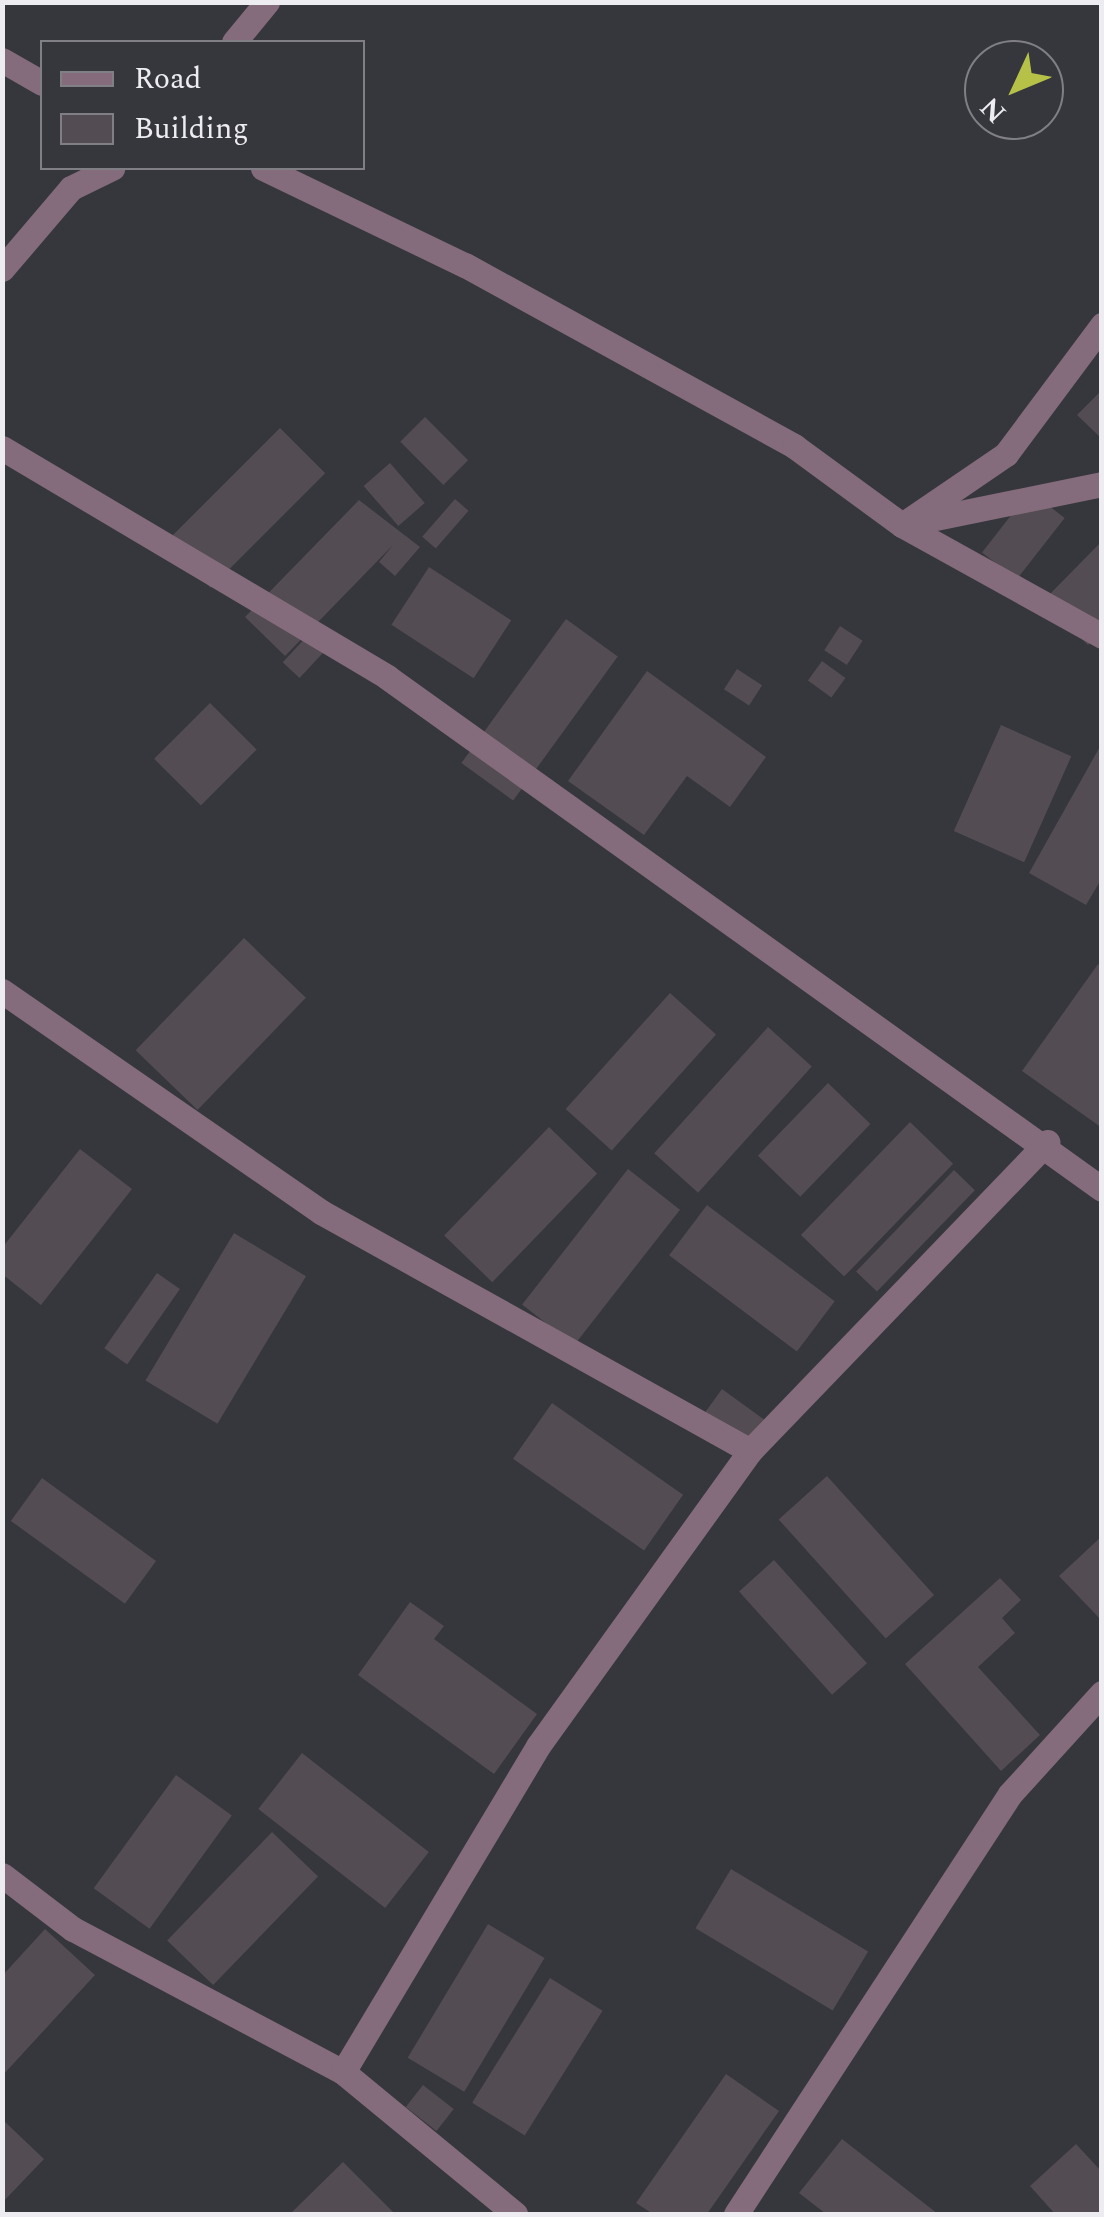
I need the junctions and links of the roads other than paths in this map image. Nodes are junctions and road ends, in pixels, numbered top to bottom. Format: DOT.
graph roads {
  1 [pos="266,2"];
  2 [pos="236,40"];
  3 [pos="2,60"];
  4 [pos="40,83"];
  5 [pos="108,170"];
  6 [pos="267,170"];
  7 [pos="2,269"];
  8 [pos="1102,325"];
  9 [pos="2,448"];
  10 [pos="1102,484"];
  11 [pos="902,525"];
  12 [pos="1102,636"];
  13 [pos="2,991"];
  14 [pos="1047,1142"];
  15 [pos="1102,1189"];
  16 [pos="750,1451"];
  17 [pos="1102,1693"];
  18 [pos="2,1874"];
  19 [pos="343,2072"];
  20 [pos="515,2214"];
  21 [pos="736,2214"];
  1 -- 2 [label="street"];
  3 -- 4 [label="street"];
  5 -- 7 [label="street"];
  6 -- 11 [label="street"];
  8 -- 11 [label="street"];
  9 -- 14 [label="street"];
  10 -- 11 [label="street"];
  11 -- 12 [label="street"];
  13 -- 16 [label="street"];
  14 -- 15 [label="street"];
  14 -- 16 [label="street"];
  16 -- 19 [label="street"];
  17 -- 21 [label="street"];
  18 -- 19 [label="street"];
  19 -- 20 [label="street"];
}
